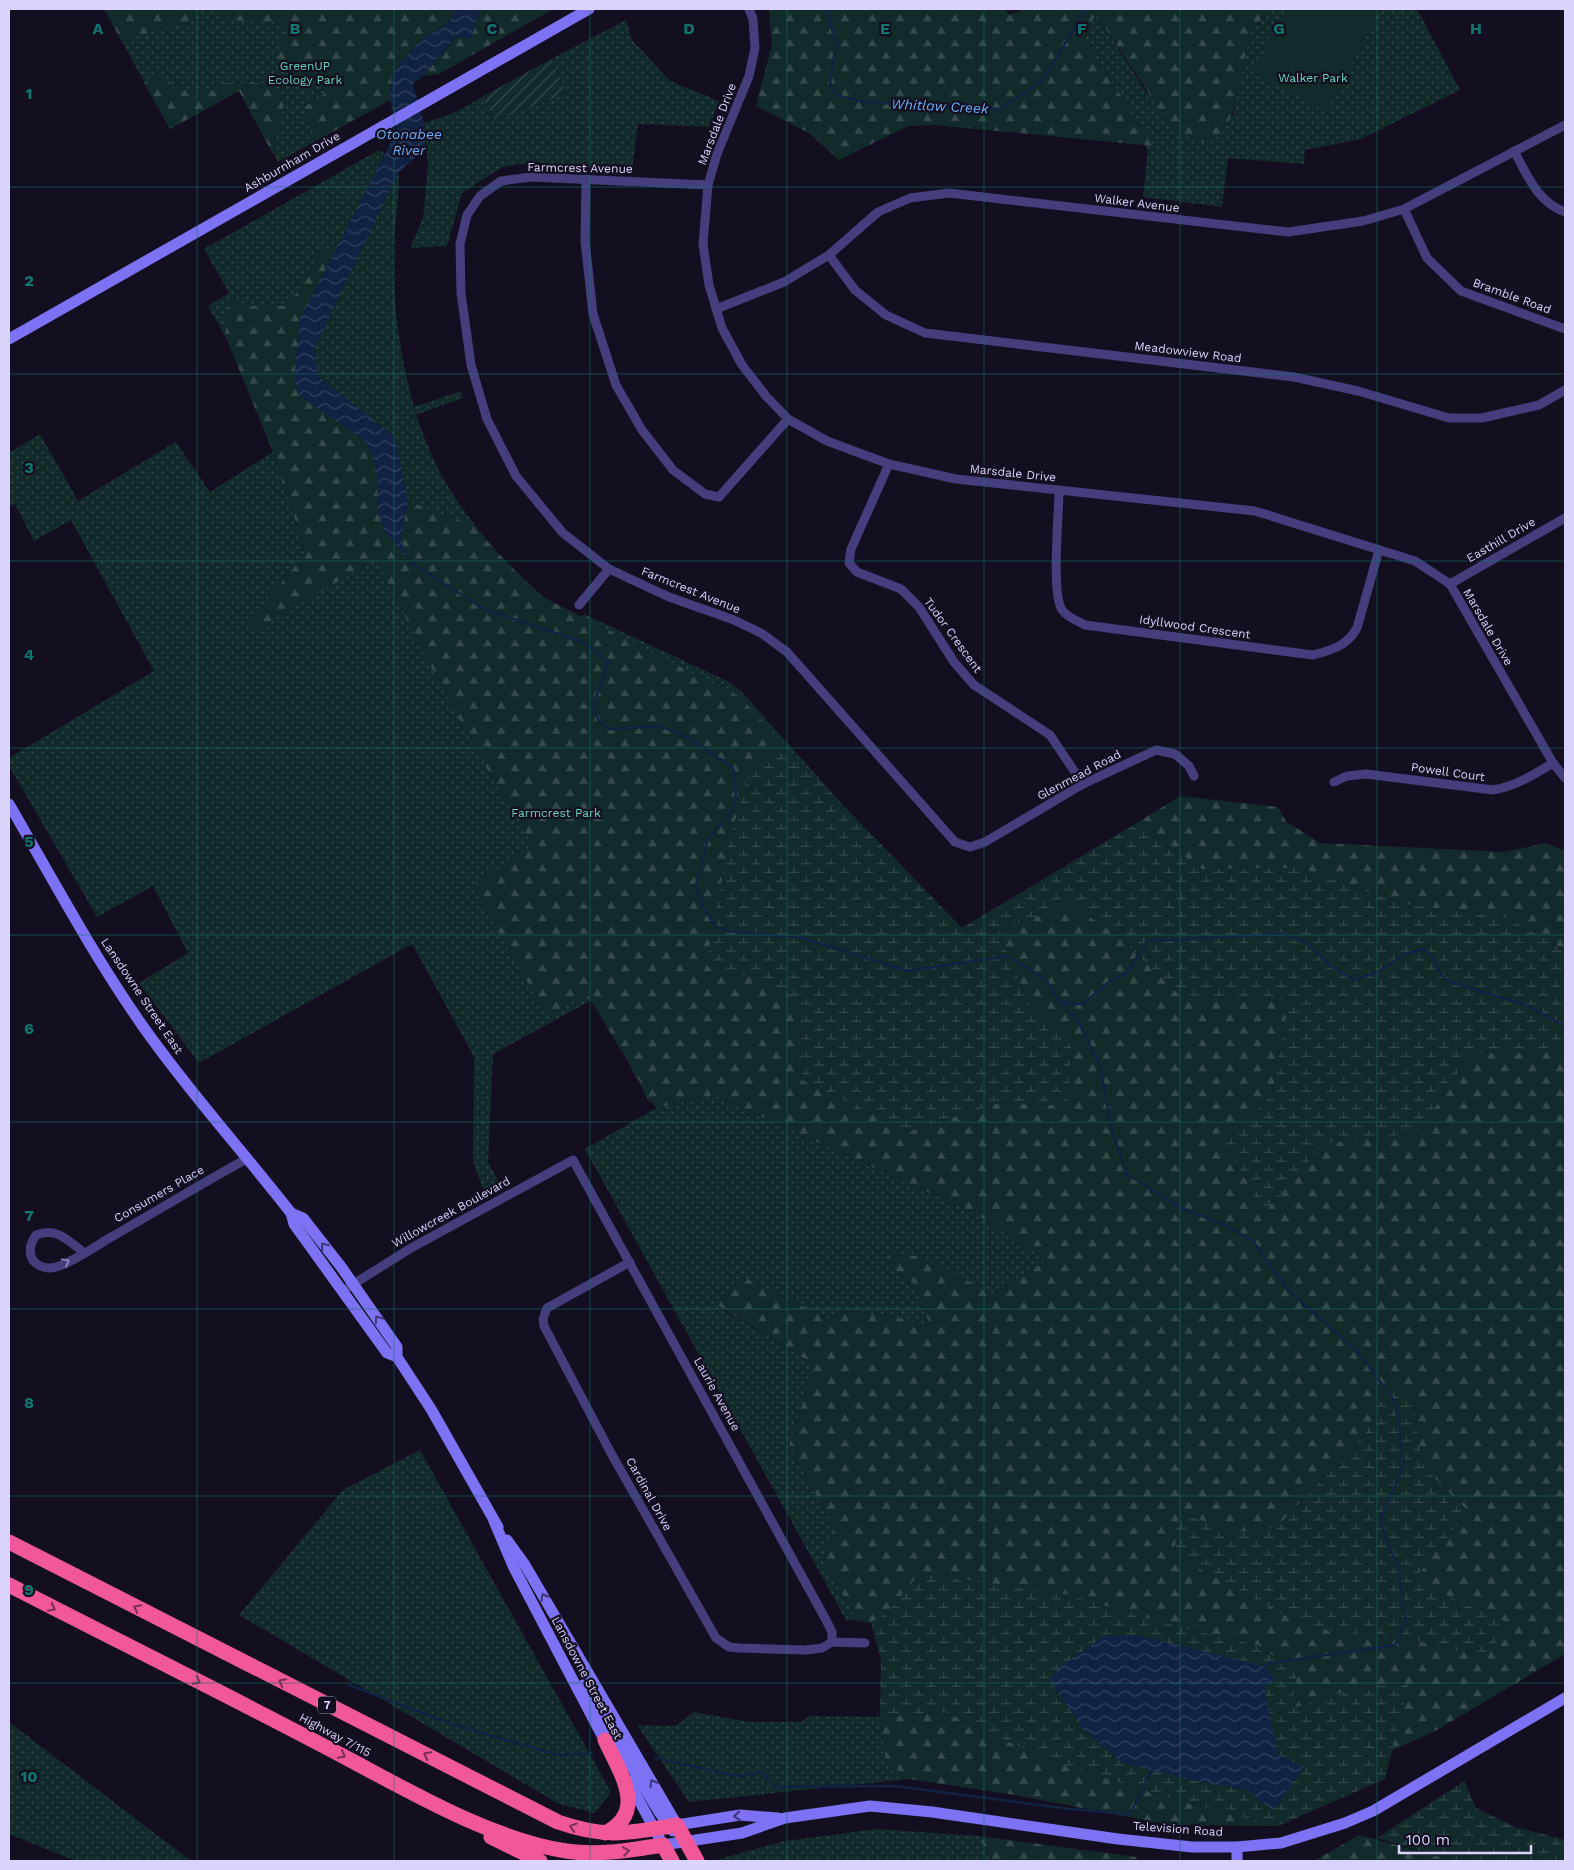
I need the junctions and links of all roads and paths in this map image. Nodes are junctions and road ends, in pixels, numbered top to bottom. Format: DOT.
graph roads {
  1 [pos="588,9"];
  2 [pos="749,9"];
  3 [pos="1565,125"];
  4 [pos="1514,151"];
  5 [pos="586,179"];
  6 [pos="708,185"];
  7 [pos="1404,209"];
  8 [pos="1565,212"];
  9 [pos="829,255"];
  10 [pos="716,309"];
  11 [pos="1565,329"];
  12 [pos="9,339"];
  13 [pos="1565,390"];
  14 [pos="788,419"];
  15 [pos="889,464"];
  16 [pos="1059,490"];
  17 [pos="1565,518"];
  18 [pos="1379,550"];
  19 [pos="609,569"];
  20 [pos="1450,584"];
  21 [pos="579,604"];
  22 [pos="1552,763"];
  23 [pos="1194,776"];
  24 [pos="1565,778"];
  25 [pos="1334,782"];
  26 [pos="1083,784"];
  27 [pos="9,804"];
  28 [pos="970,847"];
  29 [pos="248,1158"];
  30 [pos="573,1160"];
  31 [pos="84,1252"];
  32 [pos="630,1262"];
  33 [pos="348,1287"];
  34 [pos="494,1521"];
  35 [pos="9,1542"];
  36 [pos="9,1586"];
  37 [pos="542,1624"];
  38 [pos="832,1642"];
  39 [pos="865,1642"];
  40 [pos="1565,1698"];
  41 [pos="604,1740"];
  42 [pos="430,1801"];
  43 [pos="785,1818"];
  44 [pos="667,1826"];
  45 [pos="604,1834"];
  46 [pos="687,1841"];
  47 [pos="663,1845"];
  48 [pos="1237,1847"];
  49 [pos="540,1861"];
  50 [pos="672,1861"];
  51 [pos="697,1861"];
  52 [pos="1237,1861"];
  1 -- 12 [label="main road, Ashburnham Drive"];
  2 -- 6 [label="street, Marsdale Drive"];
  3 -- 4 [label="street, Walker Avenue"];
  4 -- 7 [label="street, Walker Avenue"];
  4 -- 8 [label="street"];
  5 -- 6 [label="street, Farmcrest Avenue"];
  5 -- 14 [label="street"];
  5 -- 19 [label="street, Farmcrest Avenue"];
  6 -- 10 [label="street, Marsdale Drive"];
  7 -- 9 [label="street, Walker Avenue"];
  7 -- 11 [label="street, Bramble Road"];
  9 -- 10 [label="street, Walker Avenue"];
  9 -- 13 [label="street, Meadowview Road"];
  10 -- 14 [label="street, Marsdale Drive"];
  14 -- 15 [label="street, Marsdale Drive"];
  15 -- 16 [label="street, Marsdale Drive"];
  15 -- 26 [label="street, Tudor Crescent"];
  16 -- 18 [label="street, Marsdale Drive"];
  16 -- 18 [label="street, Idyllwood Crescent"];
  17 -- 20 [label="street, Easthill Drive"];
  18 -- 20 [label="street, Marsdale Drive"];
  19 -- 21 [label="street"];
  19 -- 28 [label="street, Farmcrest Avenue"];
  20 -- 22 [label="street, Marsdale Drive"];
  22 -- 24 [label="street, Marsdale Drive"];
  22 -- 25 [label="street, Powell Court"];
  23 -- 26 [label="street, Glenmead Road"];
  26 -- 28 [label="street, Glenmead Road"];
  27 -- 29 [label="main road, Lansdowne Street East"];
  29 -- 31 [label="street, Consumers Place"];
  29 -- 33 [label="main road, Lansdowne Street East"];
  30 -- 32 [label="street, Laurie Avenue"];
  30 -- 33 [label="street, Willowcreek Boulevard"];
  31 -- 31 [label="street, Consumers Place, one-way"];
  32 -- 38 [label="street, Laurie Avenue"];
  32 -- 38 [label="street, Cardinal Drive"];
  33 -- 34 [label="main road, Lansdowne Street East"];
  34 -- 37 [label="main road, Lansdowne Street East"];
  44 -- 34 [label="main road, Lansdowne Street East, one-way"];
  45 -- 35 [label="highway, Highway 7/115 / 7, one-way"];
  36 -- 42 [label="highway, Highway 7/115, one-way"];
  37 -- 41 [label="main road, Lansdowne Street East"];
  37 -- 44 [label="main road"];
  38 -- 39 [label="street, Cardinal Drive"];
  40 -- 48 [label="main road, Television Road"];
  41 -- 44 [label="main road, Lansdowne Street East"];
  41 -- 45 [label="highway"];
  42 -- 47 [label="highway, Highway 7/115, one-way"];
  42 -- 49 [label="highway"];
  43 -- 44 [label="main road, Television Road, one-way"];
  43 -- 46 [label="main road, Television Road"];
  43 -- 48 [label="main road, Television Road"];
  44 -- 45 [label="highway, Highway 7/115 / 7"];
  44 -- 46 [label="highway"];
  44 -- 47 [label="main road, Lansdowne Street East"];
  46 -- 47 [label="main road, Television Road"];
  46 -- 51 [label="highway"];
  47 -- 50 [label="highway"];
  48 -- 52 [label="main road"];
}
